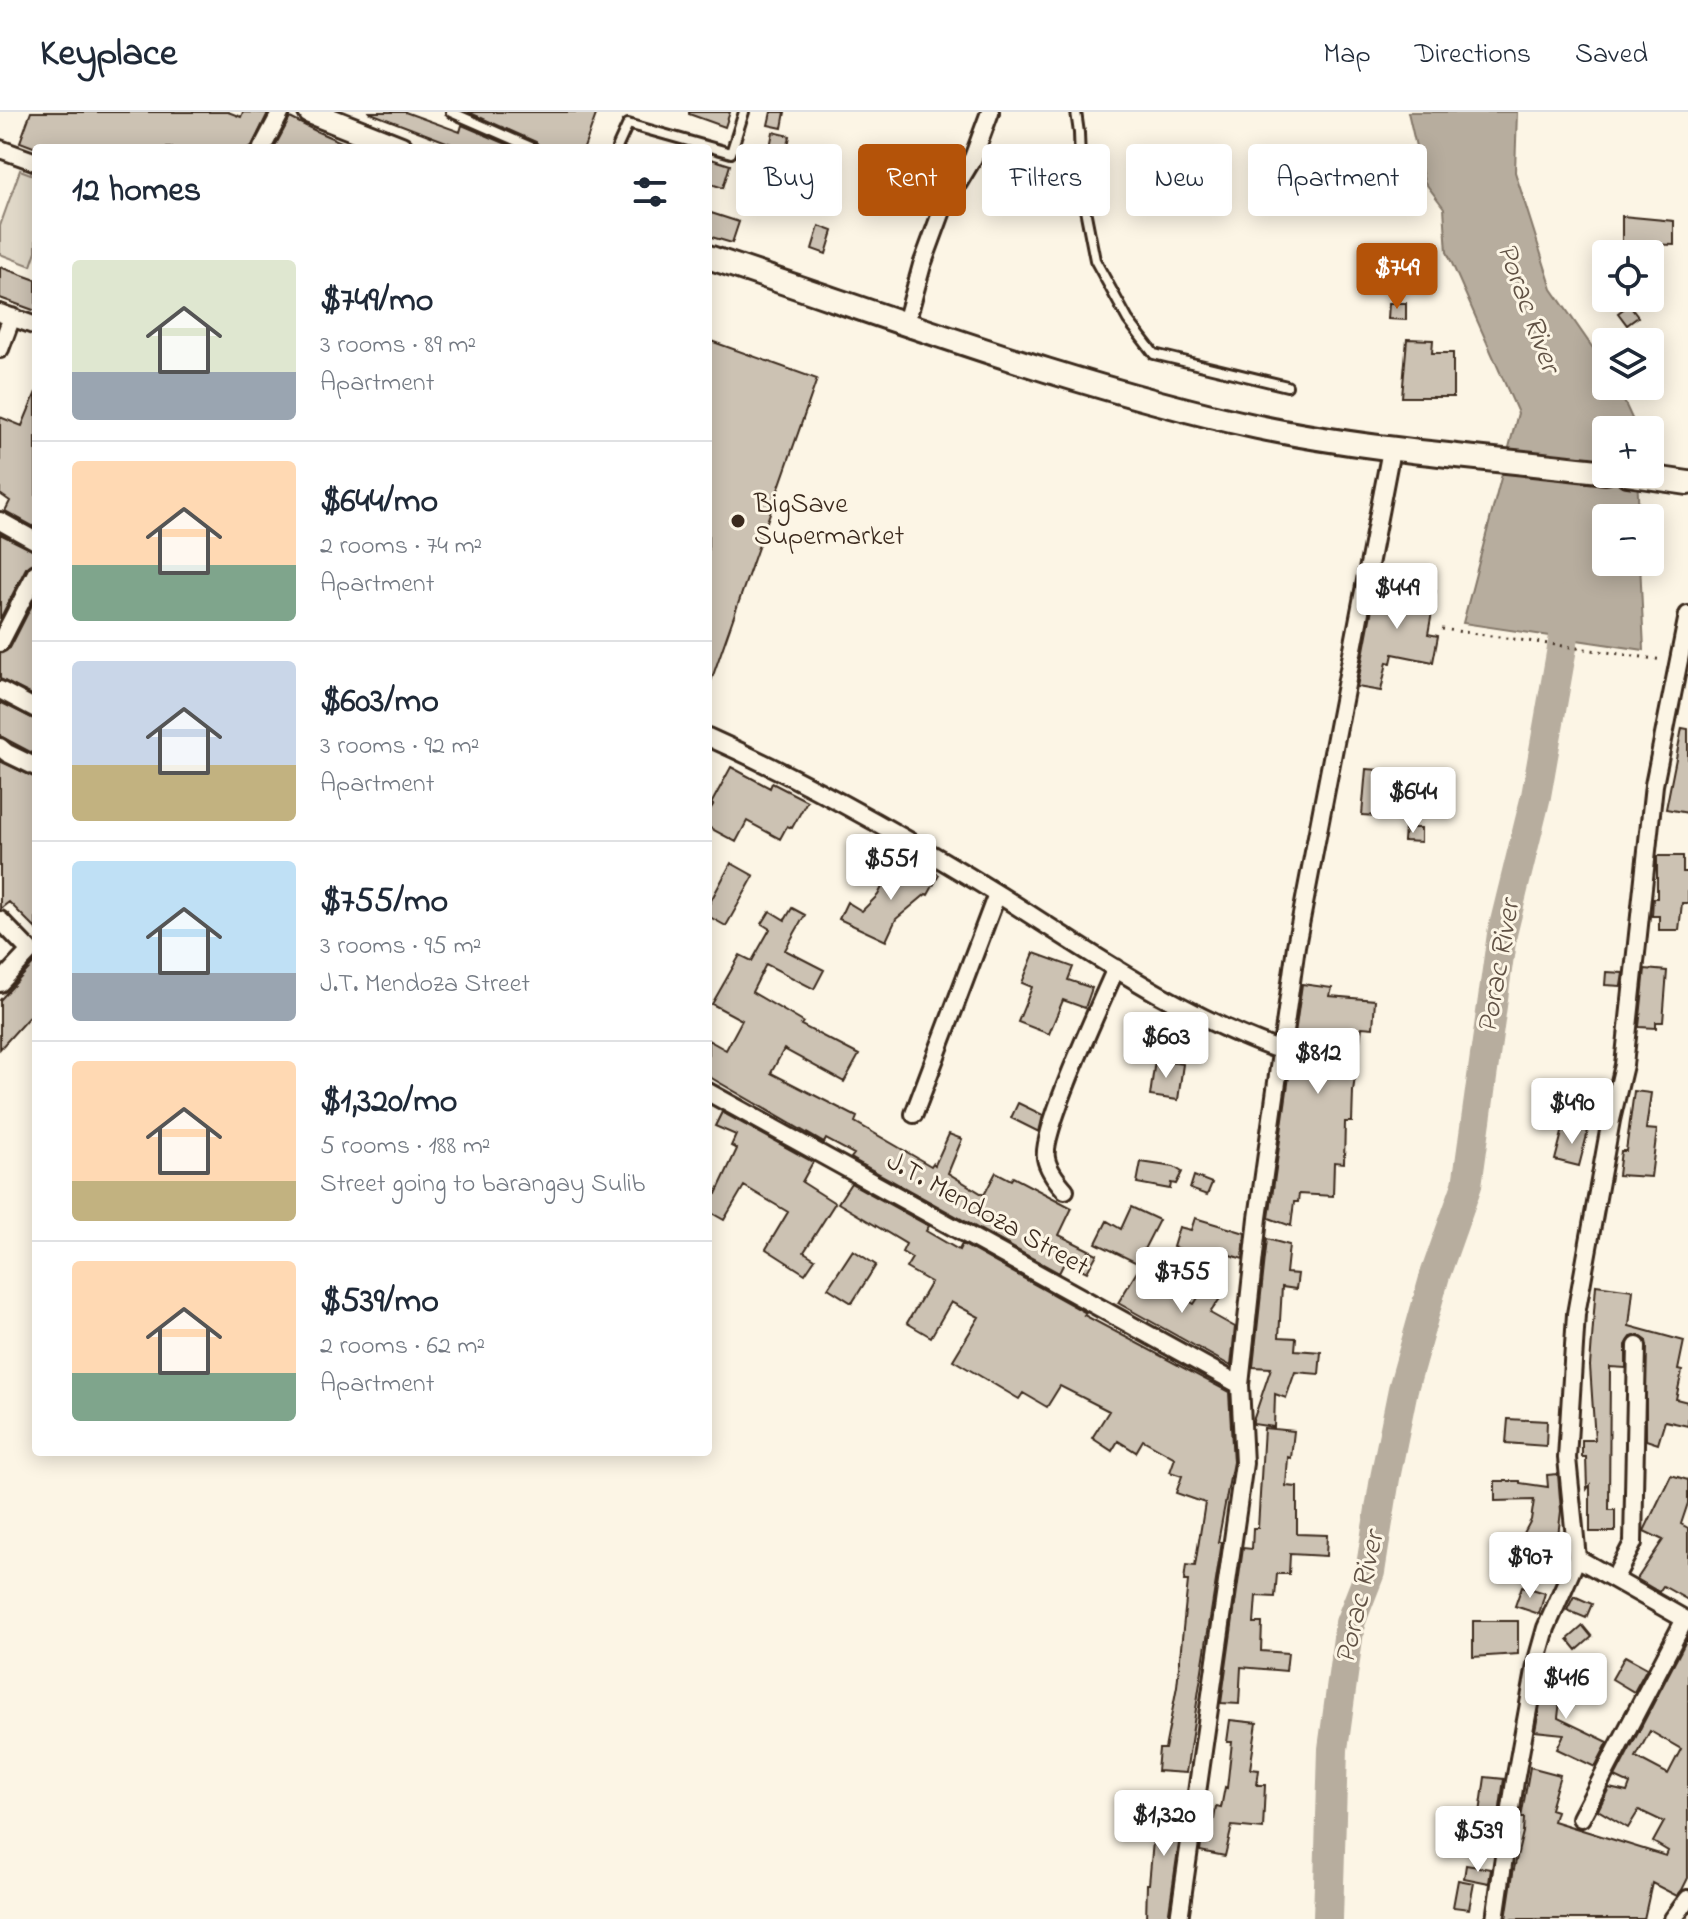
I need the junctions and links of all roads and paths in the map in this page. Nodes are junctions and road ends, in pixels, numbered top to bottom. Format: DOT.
graph roads {
  1 [pos="281,112"];
  2 [pos="310,112"];
  3 [pos="452,112"];
  4 [pos="744,112"];
  5 [pos="990,112"];
  6 [pos="1076,112"];
  7 [pos="264,144"];
  8 [pos="391,144"];
  9 [pos="524,144"];
  10 [pos="619,144"];
  11 [pos="699,144"];
  12 [pos="712,148"];
  13 [pos="0,149"];
  14 [pos="32,161"];
  15 [pos="712,258"];
  16 [pos="6,315"];
  17 [pos="906,323"];
  18 [pos="32,325"];
  19 [pos="0,349"];
  20 [pos="1287,386"];
  21 [pos="1391,450"];
  22 [pos="1592,470"];
  23 [pos="0,521"];
  24 [pos="32,539"];
  25 [pos="32,581"];
  26 [pos="1688,615"];
  27 [pos="1442,629"];
  28 [pos="0,643"];
  29 [pos="1642,659"];
  30 [pos="0,690"];
  31 [pos="32,707"];
  32 [pos="712,739"];
  33 [pos="0,747"];
  34 [pos="32,765"];
  35 [pos="997,894"];
  36 [pos="0,920"];
  37 [pos="1116,968"];
  38 [pos="0,983"];
  39 [pos="1282,1051"];
  40 [pos="712,1094"];
  41 [pos="914,1114"];
  42 [pos="1065,1190"];
  43 [pos="1637,1346"];
  44 [pos="1240,1385"];
  45 [pos="1577,1558"];
  46 [pos="1614,1579"];
  47 [pos="1686,1620"];
  48 [pos="1581,1818"];
  49 [pos="1688,1899"];
  50 [pos="1179,1919"];
  51 [pos="1495,1919"];
  52 [pos="1673,1919"];
  1 -- 7 [label="street"];
  2 -- 8 [label="street"];
  3 -- 9 [label="lane"];
  4 -- 12 [label="lane"];
  5 -- 17 [label="street"];
  6 -- 20 [label="lane"];
  10 -- 11 [label="lane"];
  13 -- 14 [label="street"];
  15 -- 17 [label="street"];
  16 -- 18 [label="street"];
  16 -- 19 [label="street"];
  17 -- 21 [label="street"];
  21 -- 22 [label="street"];
  21 -- 39 [label="street"];
  23 -- 24 [label="street"];
  25 -- 28 [label="street"];
  26 -- 45 [label="street"];
  27 -- 29 [label="path"];
  30 -- 31 [label="street"];
  32 -- 35 [label="street"];
  33 -- 34 [label="street"];
  35 -- 37 [label="street"];
  35 -- 41 [label="street"];
  36 -- 38 [label="street"];
  37 -- 39 [label="street"];
  37 -- 42 [label="street"];
  39 -- 44 [label="street"];
  40 -- 44 [label="street, J.T. Mendoza Street"];
  43 -- 46 [label="street"];
  44 -- 50 [label="street"];
  45 -- 46 [label="street"];
  45 -- 51 [label="street"];
  46 -- 47 [label="street"];
  47 -- 48 [label="street"];
  49 -- 52 [label="street"];
}
